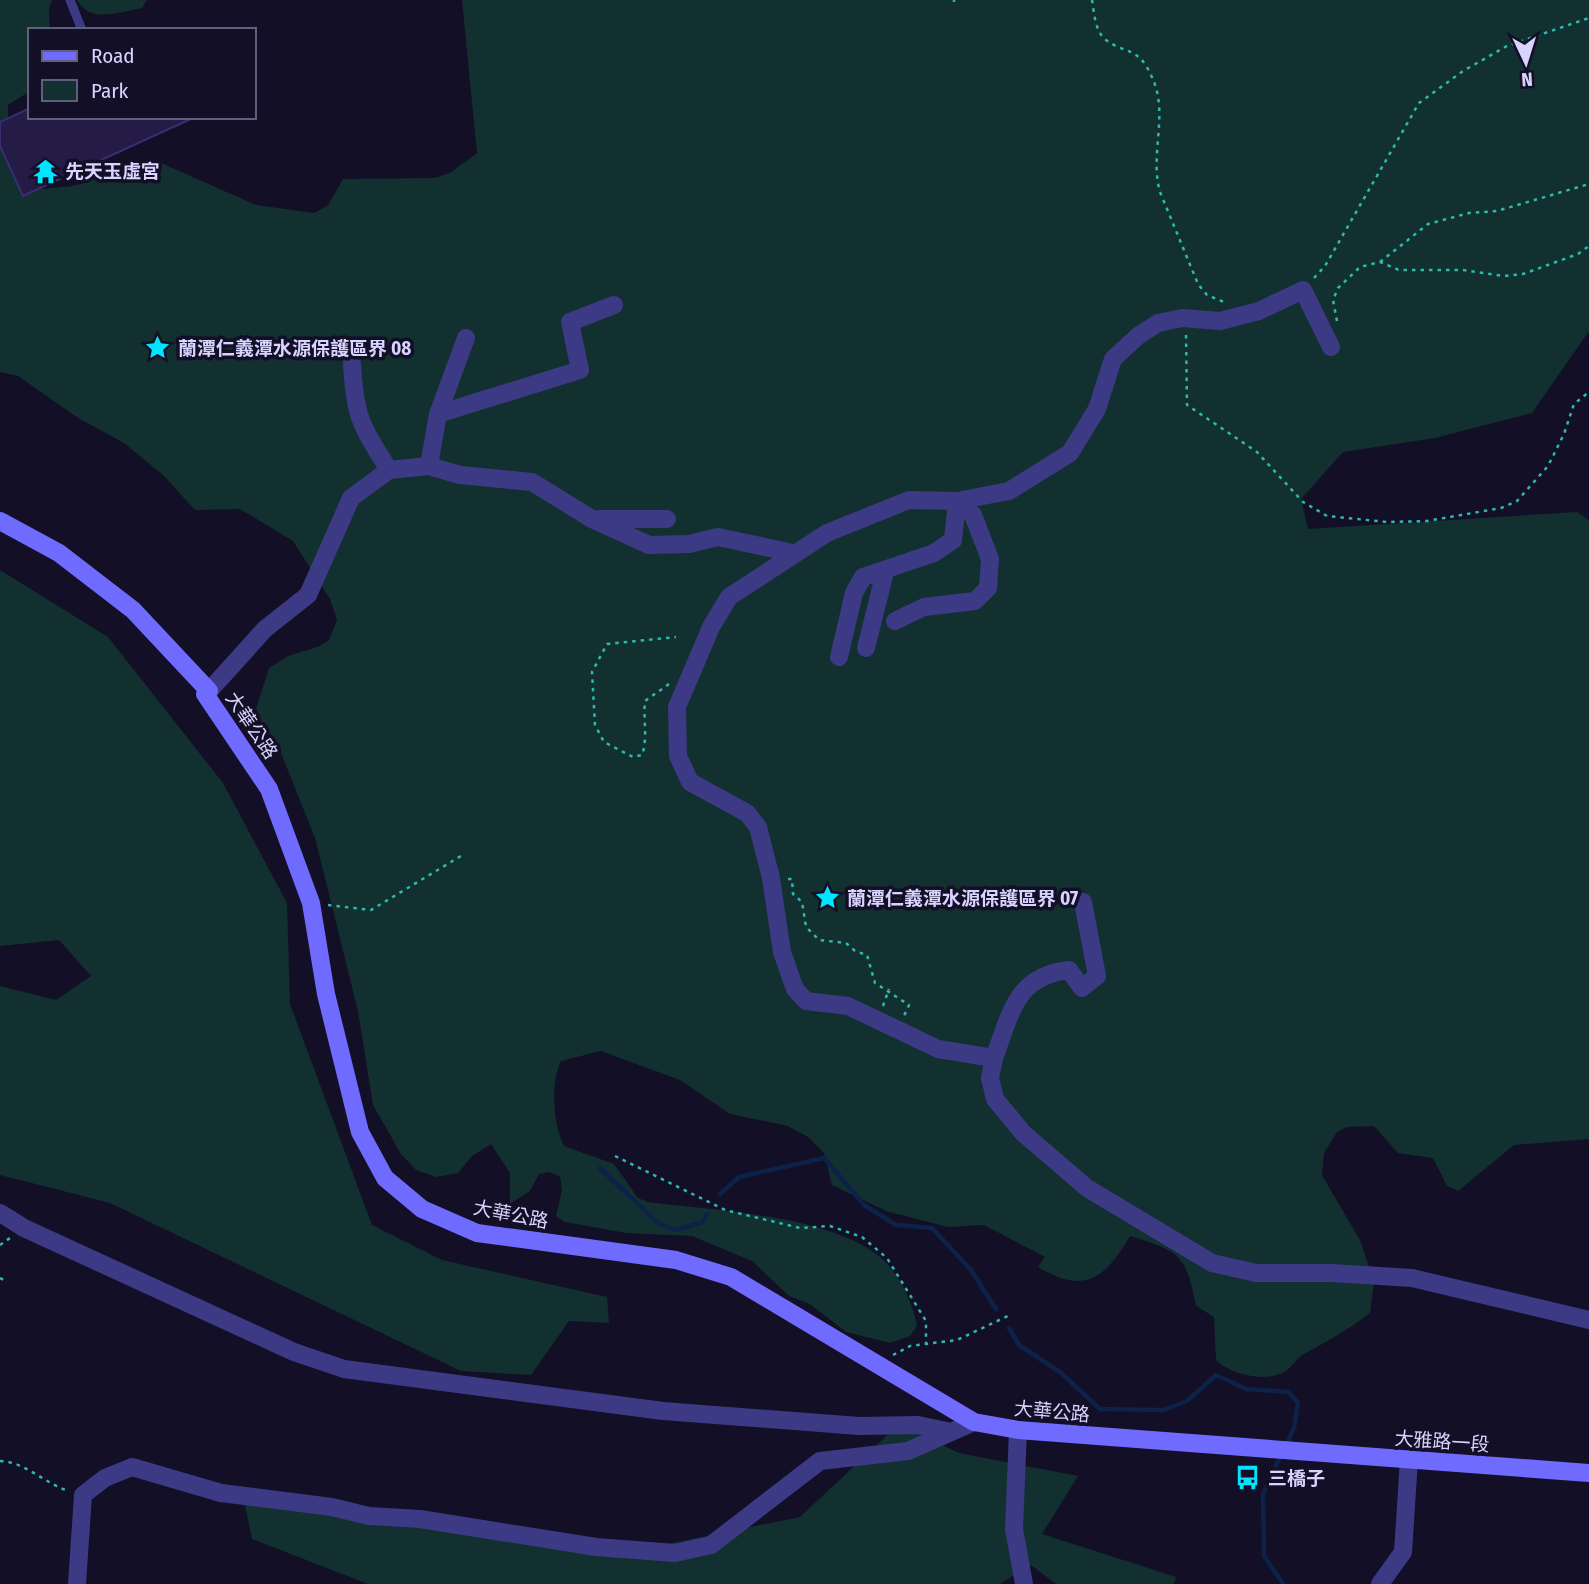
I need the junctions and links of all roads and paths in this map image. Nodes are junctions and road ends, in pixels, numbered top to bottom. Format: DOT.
graph roads {
  1 [pos="70,0"];
  2 [pos="1092,0"];
  3 [pos="1589,18"];
  4 [pos="81,28"];
  5 [pos="1589,184"];
  6 [pos="1589,246"];
  7 [pos="1380,262"];
  8 [pos="1303,290"];
  9 [pos="1227,302"];
  10 [pos="614,305"];
  11 [pos="1182,318"];
  12 [pos="1338,324"];
  13 [pos="466,338"];
  14 [pos="1331,347"];
  15 [pos="352,364"];
  16 [pos="1589,391"];
  17 [pos="438,414"];
  18 [pos="429,466"];
  19 [pos="389,470"];
  20 [pos="957,501"];
  21 [pos="592,519"];
  22 [pos="667,519"];
  23 [pos="0,521"];
  24 [pos="793,553"];
  25 [pos="885,572"];
  26 [pos="895,621"];
  27 [pos="676,637"];
  28 [pos="866,648"];
  29 [pos="839,657"];
  30 [pos="669,684"];
  31 [pos="209,691"];
  32 [pos="461,856"];
  33 [pos="771,878"];
  34 [pos="1083,902"];
  35 [pos="310,904"];
  36 [pos="899,1028"];
  37 [pos="994,1058"];
  38 [pos="615,1156"];
  39 [pos="0,1213"];
  40 [pos="1012,1314"];
  41 [pos="1589,1320"];
  42 [pos="926,1343"];
  43 [pos="874,1365"];
  44 [pos="974,1422"];
  45 [pos="1018,1430"];
  46 [pos="951,1432"];
  47 [pos="1292,1452"];
  48 [pos="1409,1460"];
  49 [pos="0,1461"];
  50 [pos="1589,1473"];
  51 [pos="83,1495"];
  52 [pos="77,1584"];
  53 [pos="1024,1584"];
  54 [pos="1380,1584"];
  1 -- 4 [label="lane"];
  2 -- 9 [label="path"];
  3 -- 8 [label="path"];
  5 -- 7 [label="path"];
  6 -- 7 [label="path"];
  7 -- 12 [label="path"];
  8 -- 11 [label="street"];
  8 -- 14 [label="street"];
  10 -- 17 [label="street"];
  11 -- 16 [label="path"];
  11 -- 20 [label="street"];
  13 -- 17 [label="street"];
  15 -- 19 [label="street"];
  17 -- 18 [label="street"];
  18 -- 19 [label="street"];
  18 -- 21 [label="street"];
  19 -- 31 [label="street"];
  20 -- 24 [label="street"];
  20 -- 25 [label="street"];
  20 -- 26 [label="street"];
  21 -- 22 [label="street"];
  21 -- 24 [label="street"];
  23 -- 31 [label="main road, 大華公路"];
  24 -- 33 [label="street"];
  25 -- 28 [label="street"];
  25 -- 29 [label="street"];
  27 -- 30 [label="path"];
  31 -- 35 [label="main road, 大華公路"];
  32 -- 35 [label="path"];
  33 -- 36 [label="street"];
  33 -- 36 [label="path"];
  34 -- 37 [label="street"];
  35 -- 43 [label="main road, 大華公路"];
  36 -- 37 [label="street"];
  37 -- 41 [label="street"];
  38 -- 42 [label="path"];
  39 -- 46 [label="street"];
  40 -- 42 [label="path"];
  42 -- 43 [label="path"];
  43 -- 44 [label="main road, 大華公路"];
  44 -- 45 [label="main road, 大華公路"];
  44 -- 46 [label="street"];
  45 -- 47 [label="main road, 大華公路"];
  45 -- 53 [label="street"];
  46 -- 51 [label="street"];
  47 -- 48 [label="main road, 大雅路一段"];
  48 -- 50 [label="main road, 大雅路一段"];
  48 -- 54 [label="street"];
  49 -- 51 [label="path"];
  51 -- 52 [label="street"];
}
